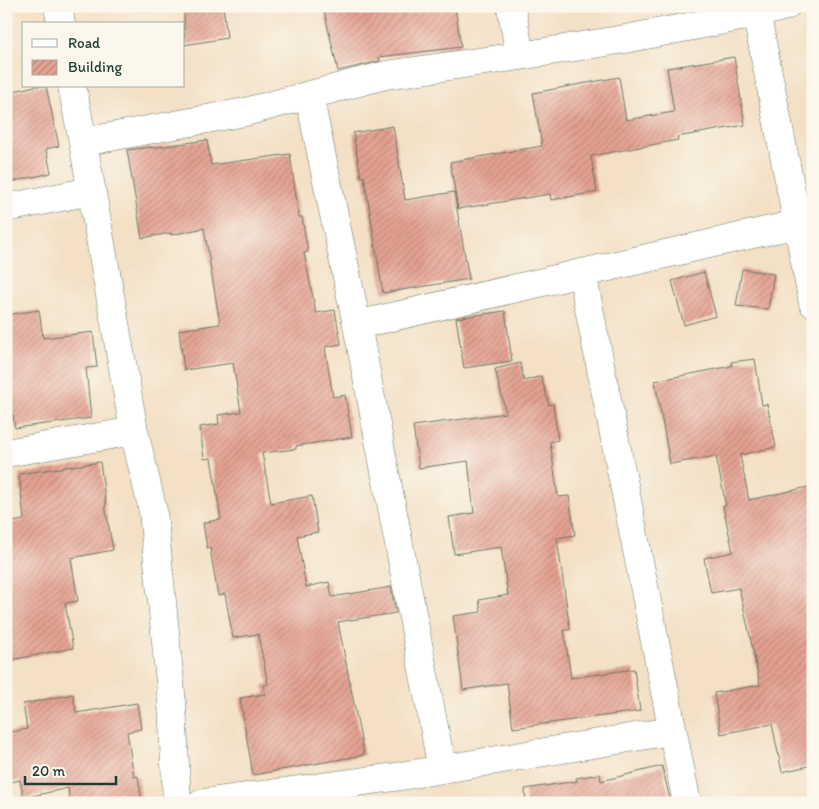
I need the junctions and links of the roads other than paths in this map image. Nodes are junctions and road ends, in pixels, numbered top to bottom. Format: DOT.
graph roads {
  1 [pos="58,6"];
  2 [pos="512,6"];
  3 [pos="786,6"];
  4 [pos="755,10"];
  5 [pos="61,22"];
  6 [pos="520,56"];
  7 [pos="72,88"];
  8 [pos="309,95"];
  9 [pos="83,142"];
  10 [pos="91,191"];
  11 [pos="6,208"];
  12 [pos="797,224"];
  13 [pos="582,273"];
  14 [pos="813,303"];
  15 [pos="357,325"];
  16 [pos="134,431"];
  17 [pos="6,452"];
  18 [pos="671,731"];
  19 [pos="442,769"];
  20 [pos="178,803"];
  21 [pos="202,803"];
  22 [pos="687,803"];
  1 -- 5 [label="street"];
  2 -- 6 [label="street"];
  3 -- 4 [label="street"];
  4 -- 6 [label="street"];
  4 -- 12 [label="street"];
  6 -- 8 [label="street"];
  7 -- 9 [label="street"];
  8 -- 9 [label="street"];
  8 -- 15 [label="street"];
  9 -- 10 [label="street"];
  10 -- 11 [label="street"];
  10 -- 16 [label="street"];
  12 -- 13 [label="street"];
  12 -- 14 [label="street"];
  13 -- 15 [label="street"];
  13 -- 18 [label="street"];
  15 -- 19 [label="street"];
  16 -- 17 [label="street"];
  16 -- 20 [label="street"];
  18 -- 19 [label="street"];
  18 -- 22 [label="street"];
  19 -- 21 [label="street"];
}
